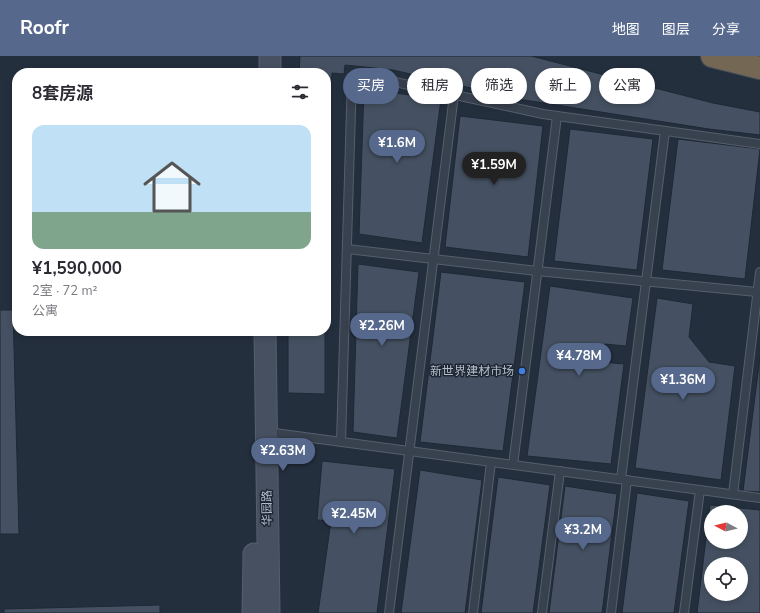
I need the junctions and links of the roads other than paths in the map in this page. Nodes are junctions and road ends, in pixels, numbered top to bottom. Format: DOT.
graph roads {
  1 [pos="259,56"];
  2 [pos="270,56"];
  3 [pos="712,56"];
  4 [pos="259,68"];
  5 [pos="270,68"];
  6 [pos="760,68"];
  7 [pos="407,84"];
  8 [pos="463,97"];
  9 [pos="453,104"];
  10 [pos="557,116"];
  11 [pos="665,131"];
  12 [pos="760,144"];
  13 [pos="347,249"];
  14 [pos="433,260"];
  15 [pos="537,271"];
  16 [pos="760,272"];
  17 [pos="646,282"];
  18 [pos="758,292"];
  19 [pos="255,336"];
  20 [pos="265,336"];
  21 [pos="266,432"];
  22 [pos="341,442"];
  23 [pos="409,451"];
  24 [pos="491,462"];
  25 [pos="513,465"];
  26 [pos="560,471"];
  27 [pos="624,480"];
  28 [pos="700,490"];
  29 [pos="733,494"];
  30 [pos="760,498"];
  31 [pos="253,613"];
  32 [pos="269,613"];
  33 [pos="389,613"];
  34 [pos="473,613"];
  35 [pos="542,613"];
  36 [pos="611,613"];
  37 [pos="684,613"];
  1 -- 4 [label="main road"];
  2 -- 5 [label="main road"];
  3 -- 6 [label="highway"];
  7 -- 13 [label="lane"];
  8 -- 10 [label="lane"];
  9 -- 14 [label="lane"];
  10 -- 11 [label="lane"];
  10 -- 15 [label="lane"];
  11 -- 12 [label="lane"];
  11 -- 17 [label="lane"];
  13 -- 14 [label="lane"];
  13 -- 22 [label="lane"];
  14 -- 15 [label="lane"];
  14 -- 23 [label="lane"];
  15 -- 17 [label="lane"];
  15 -- 25 [label="lane"];
  16 -- 18 [label="lane"];
  17 -- 18 [label="lane"];
  17 -- 27 [label="lane"];
  18 -- 29 [label="lane"];
  19 -- 31 [label="main road, 华园路"];
  20 -- 21 [label="main road, 华园路"];
  21 -- 22 [label="lane"];
  21 -- 32 [label="main road, 华园路"];
  22 -- 23 [label="lane"];
  23 -- 24 [label="lane"];
  23 -- 33 [label="lane"];
  24 -- 25 [label="lane"];
  24 -- 34 [label="lane"];
  25 -- 26 [label="lane"];
  26 -- 27 [label="lane"];
  26 -- 35 [label="lane"];
  27 -- 28 [label="lane"];
  27 -- 36 [label="lane"];
  28 -- 29 [label="lane"];
  28 -- 37 [label="lane"];
  29 -- 30 [label="lane"];
}
